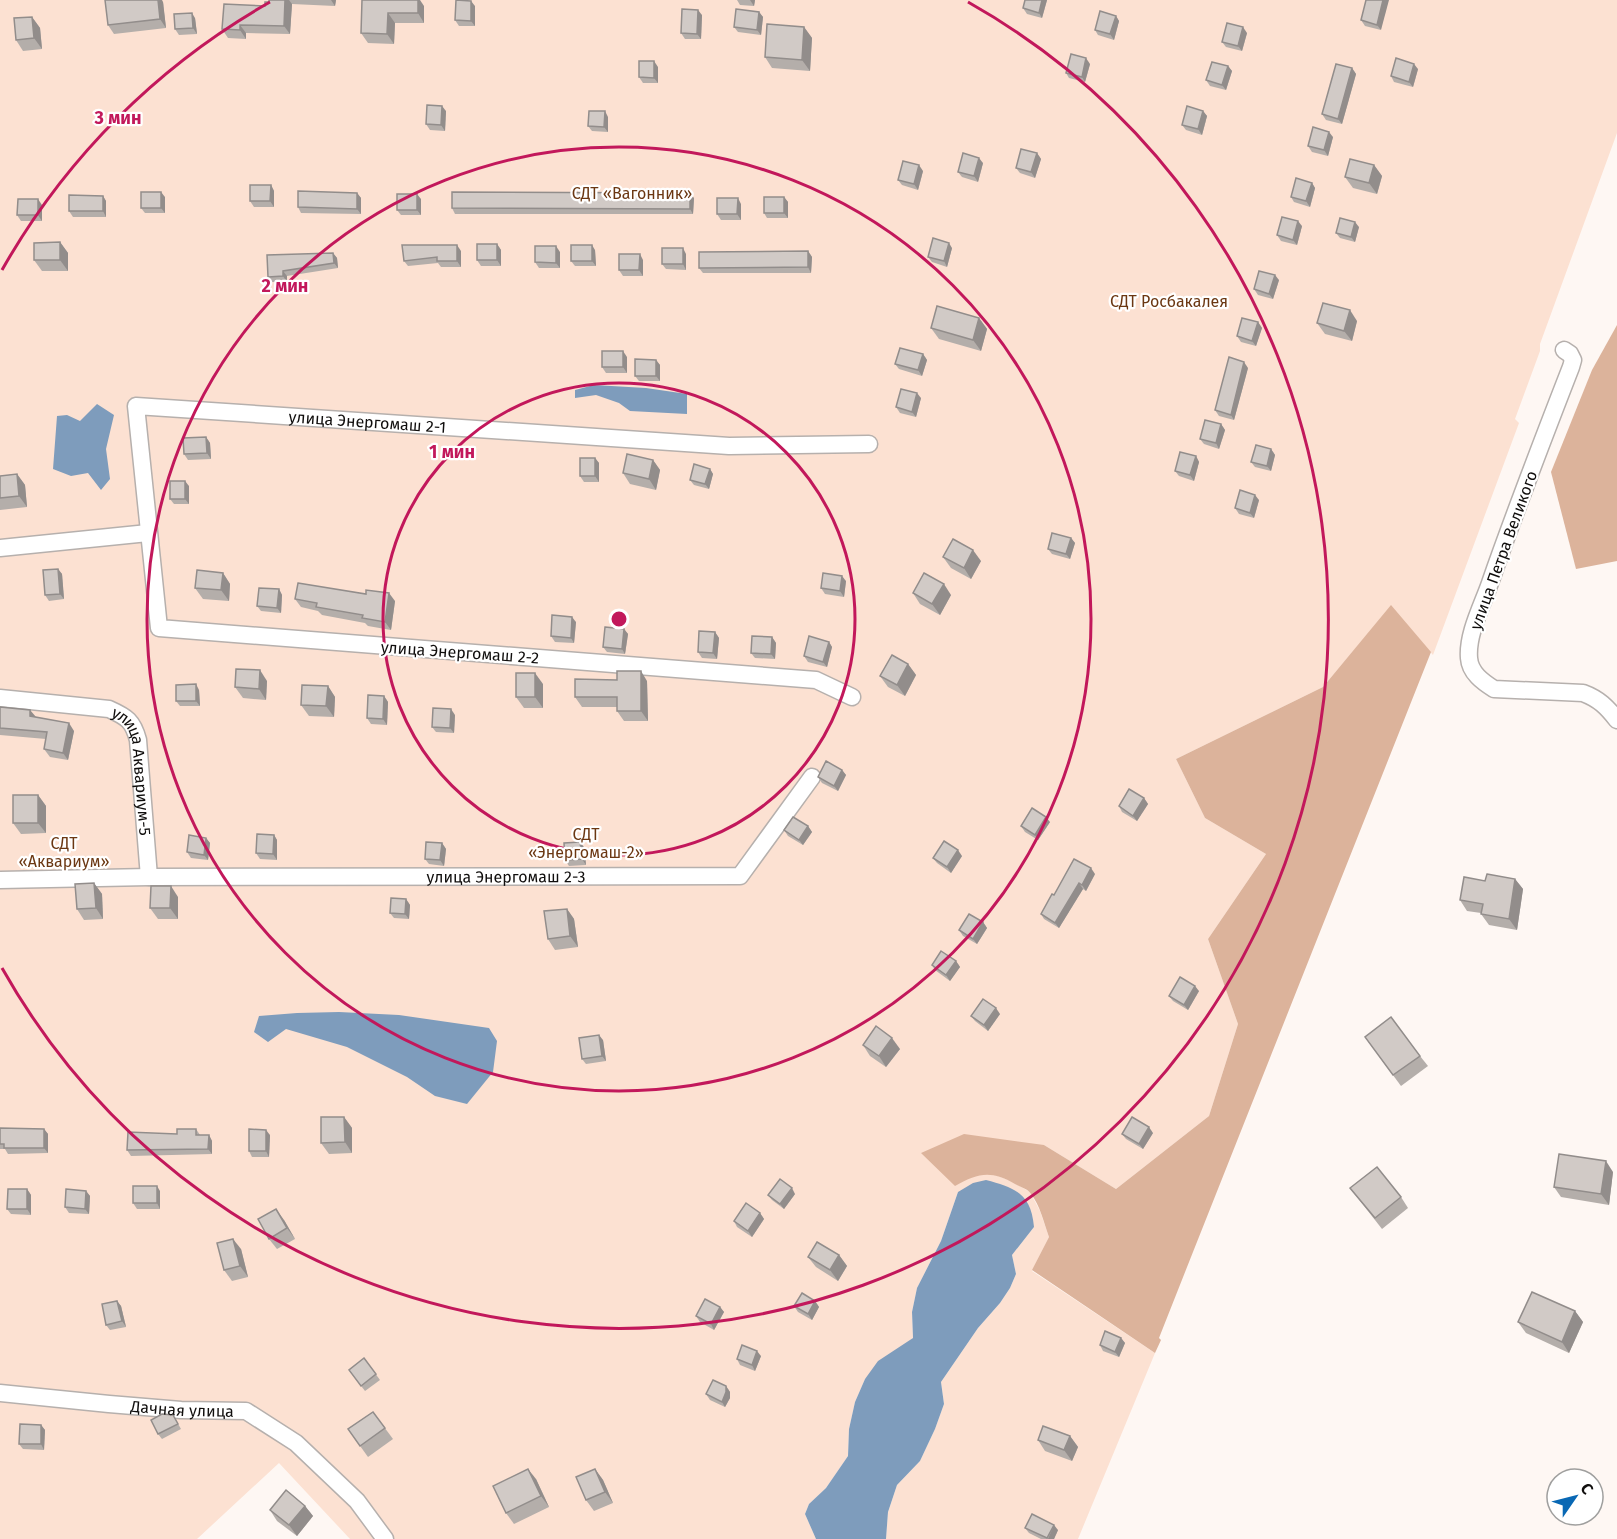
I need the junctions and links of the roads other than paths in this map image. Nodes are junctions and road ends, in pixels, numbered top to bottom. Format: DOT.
graph roads {
  1 [pos="1563,350"];
  2 [pos="869,444"];
  3 [pos="148,533"];
  4 [pos="0,548"];
  5 [pos="852,697"];
  6 [pos="0,698"];
  7 [pos="1617,720"];
  8 [pos="812,777"];
  9 [pos="149,876"];
  10 [pos="0,880"];
  11 [pos="0,1393"];
  12 [pos="385,1539"];
  1 -- 7 [label="street, улица Петра Великого"];
  2 -- 3 [label="street, улица Энергомаш 2-1"];
  3 -- 4 [label="street"];
  3 -- 5 [label="street, улица Энергомаш 2-2"];
  6 -- 9 [label="street, улица Аквариум-5"];
  8 -- 9 [label="street, улица Энергомаш 2-3"];
  9 -- 10 [label="street"];
  11 -- 12 [label="street, Дачная улица"];
}
